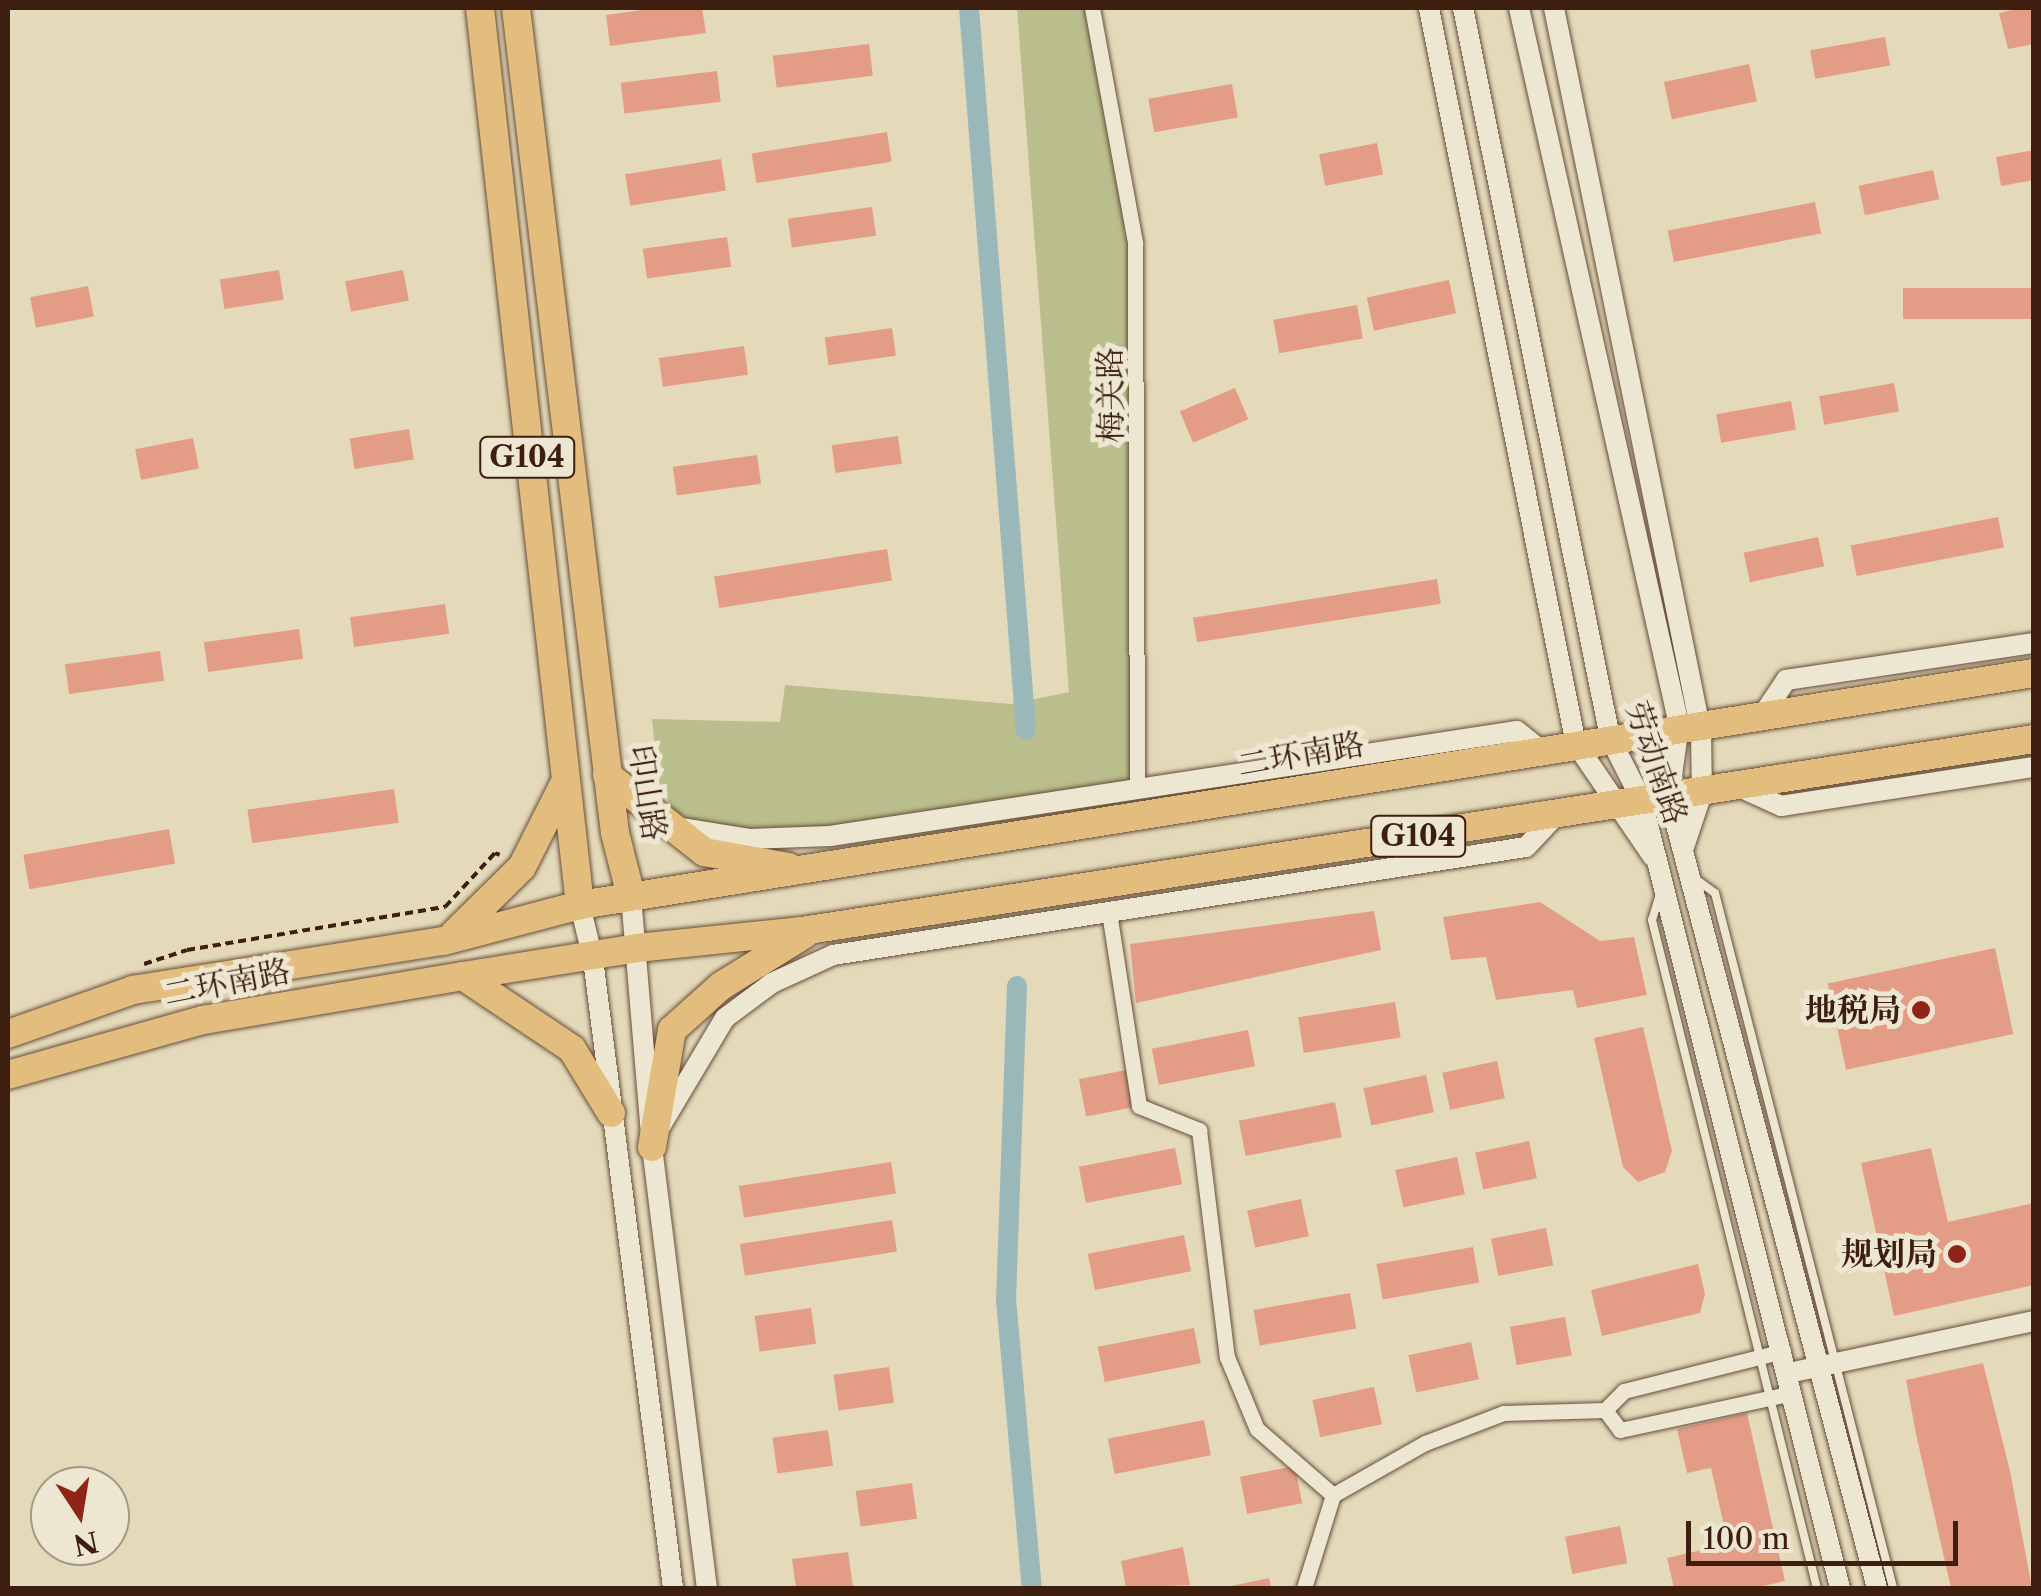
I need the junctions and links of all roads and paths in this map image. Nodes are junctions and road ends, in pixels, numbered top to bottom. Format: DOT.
graph roads {
  1 [pos="480,8"];
  2 [pos="516,8"];
  3 [pos="1092,8"];
  4 [pos="1428,8"];
  5 [pos="1463,8"];
  6 [pos="1518,8"];
  7 [pos="1554,8"];
  8 [pos="2034,643"];
  9 [pos="2034,672"];
  10 [pos="1764,713"];
  11 [pos="1689,724"];
  12 [pos="1610,738"];
  13 [pos="2034,739"];
  14 [pos="1576,744"];
  15 [pos="1539,749"];
  16 [pos="2034,767"];
  17 [pos="608,775"];
  18 [pos="563,785"];
  19 [pos="1137,786"];
  20 [pos="1739,787"];
  21 [pos="1702,793"];
  22 [pos="1655,800"];
  23 [pos="1612,806"];
  24 [pos="1557,814"];
  25 [pos="665,826"];
  26 [pos="1682,852"];
  27 [pos="1658,862"];
  28 [pos="522,867"];
  29 [pos="815,872"];
  30 [pos="1664,885"];
  31 [pos="631,896"];
  32 [pos="580,905"];
  33 [pos="1109,912"];
  34 [pos="814,929"];
  35 [pos="444,942"];
  36 [pos="636,948"];
  37 [pos="593,959"];
  38 [pos="133,968"];
  39 [pos="464,976"];
  40 [pos="8,1034"];
  41 [pos="8,1076"];
  42 [pos="611,1113"];
  43 [pos="652,1142"];
  44 [pos="2034,1321"];
  45 [pos="1783,1352"];
  46 [pos="1757,1358"];
  47 [pos="1826,1366"];
  48 [pos="1791,1383"];
  49 [pos="1769,1398"];
  50 [pos="1605,1410"];
  51 [pos="1333,1495"];
  52 [pos="673,1588"];
  53 [pos="707,1588"];
  54 [pos="1304,1588"];
  55 [pos="1817,1588"];
  56 [pos="1840,1588"];
  57 [pos="1878,1588"];
  58 [pos="1892,1588"];
  1 -- 18 [label="highway, G104"];
  2 -- 17 [label="highway, 印山路 / G104"];
  3 -- 19 [label="street, 梅关路"];
  4 -- 14 [label="main road"];
  5 -- 12 [label="main road, 劳动南路"];
  6 -- 11 [label="main road, 劳动南路"];
  7 -- 11 [label="main road"];
  8 -- 10 [label="main road"];
  9 -- 10 [label="highway, 二环南路 / G104"];
  10 -- 11 [label="highway, 二环南路 / G104"];
  11 -- 12 [label="highway, 二环南路 / G104"];
  11 -- 21 [label="main road"];
  11 -- 22 [label="main road, 劳动南路"];
  12 -- 14 [label="highway, 二环南路 / G104"];
  12 -- 22 [label="main road, 劳动南路"];
  13 -- 20 [label="highway, G104"];
  14 -- 15 [label="highway, 二环南路 / G104"];
  14 -- 23 [label="main road"];
  15 -- 19 [label="main road"];
  15 -- 29 [label="highway, 二环南路 / G104"];
  16 -- 20 [label="main road"];
  17 -- 25 [label="highway"];
  17 -- 31 [label="highway, 印山路 / G104"];
  18 -- 28 [label="highway"];
  18 -- 32 [label="highway, G104"];
  19 -- 25 [label="main road"];
  20 -- 21 [label="highway, G104"];
  21 -- 22 [label="highway, G104"];
  21 -- 26 [label="main road"];
  22 -- 23 [label="highway, G104"];
  22 -- 26 [label="main road, 劳动南路"];
  22 -- 27 [label="main road, 劳动南路"];
  23 -- 24 [label="highway, G104"];
  23 -- 27 [label="main road"];
  24 -- 33 [label="main road"];
  24 -- 34 [label="highway, G104"];
  25 -- 29 [label="highway"];
  26 -- 47 [label="main road, 劳动南路"];
  27 -- 30 [label="main road, 劳动南路"];
  28 -- 35 [label="highway"];
  28 -- 38 [label="path"];
  29 -- 31 [label="highway, 二环南路 / G104"];
  30 -- 45 [label="main road, 劳动南路"];
  30 -- 46 [label="lane"];
  31 -- 32 [label="highway, 二环南路 / G104"];
  31 -- 36 [label="main road, 印山路"];
  32 -- 35 [label="highway, G104"];
  32 -- 37 [label="main road"];
  33 -- 43 [label="main road"];
  33 -- 51 [label="street"];
  34 -- 36 [label="highway, G104"];
  34 -- 43 [label="highway"];
  35 -- 40 [label="highway, 二环南路 / G104"];
  36 -- 37 [label="highway, G104"];
  36 -- 43 [label="main road, 印山路"];
  37 -- 39 [label="highway, G104"];
  37 -- 42 [label="main road"];
  39 -- 41 [label="highway, 二环南路 / G104"];
  39 -- 42 [label="highway"];
  42 -- 52 [label="main road"];
  43 -- 53 [label="main road, 印山路"];
  44 -- 47 [label="main road"];
  45 -- 46 [label="street"];
  45 -- 48 [label="main road, 劳动南路"];
  46 -- 49 [label="lane"];
  46 -- 50 [label="street"];
  47 -- 48 [label="main road"];
  47 -- 57 [label="main road, 劳动南路"];
  47 -- 58 [label="lane"];
  48 -- 49 [label="street"];
  48 -- 56 [label="main road, 劳动南路"];
  49 -- 50 [label="street"];
  49 -- 55 [label="lane"];
  50 -- 51 [label="street"];
  51 -- 54 [label="street"];
}
